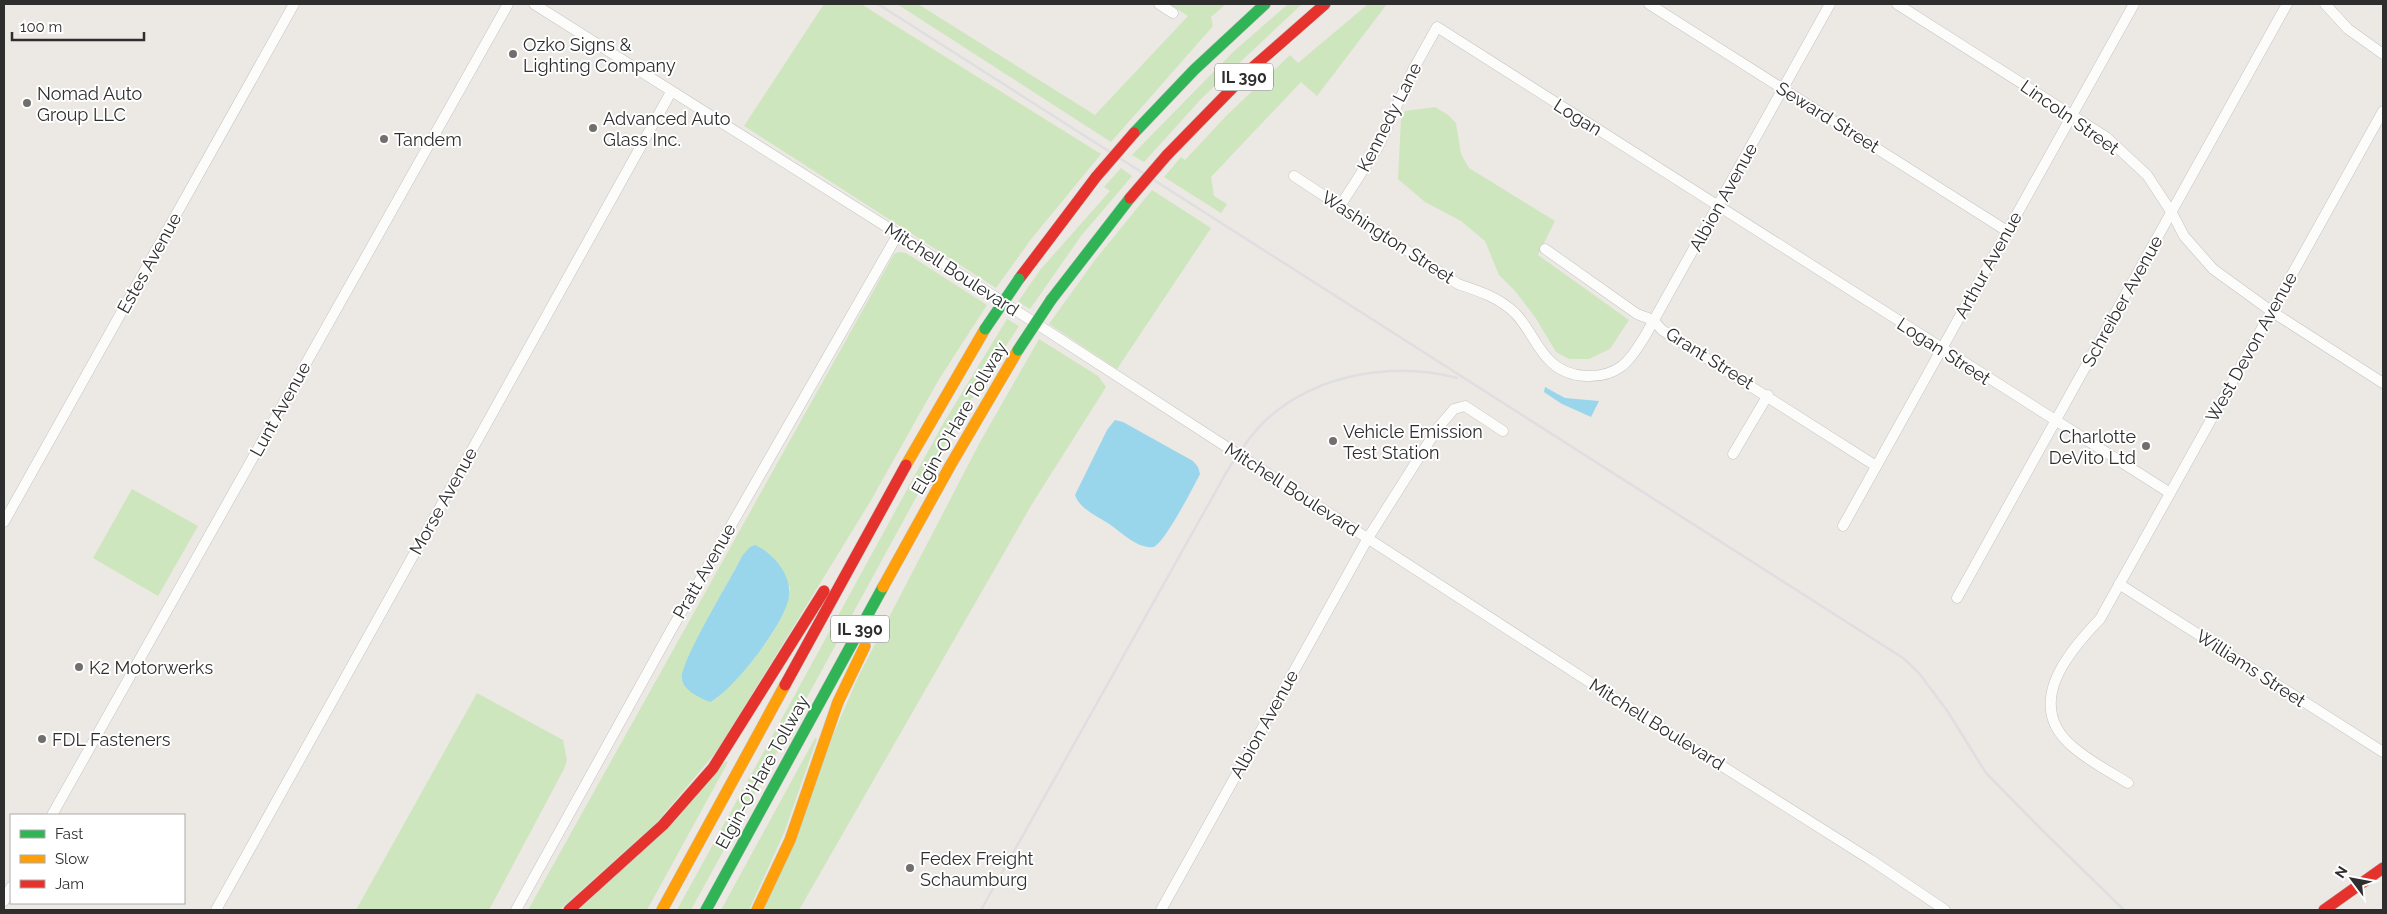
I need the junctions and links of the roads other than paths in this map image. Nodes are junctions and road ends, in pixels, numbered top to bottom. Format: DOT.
graph roads {
  1 [pos="294,4"];
  2 [pos="508,4"];
  3 [pos="534,4"];
  4 [pos="1159,4"];
  5 [pos="1265,4"];
  6 [pos="1326,4"];
  7 [pos="1649,4"];
  8 [pos="1830,4"];
  9 [pos="1897,4"];
  10 [pos="2134,4"];
  11 [pos="2287,4"];
  12 [pos="2325,4"];
  13 [pos="1174,13"];
  14 [pos="1437,27"];
  15 [pos="2383,54"];
  16 [pos="1783,88"];
  17 [pos="671,92"];
  18 [pos="2383,111"];
  19 [pos="2072,114"];
  20 [pos="1294,176"];
  21 [pos="1340,206"];
  22 [pos="1719,206"];
  23 [pos="2172,213"];
  24 [pos="2007,231"];
  25 [pos="898,234"];
  26 [pos="1545,249"];
  27 [pos="2270,311"];
  28 [pos="1653,320"];
  29 [pos="1942,349"];
  30 [pos="1600,375"];
  31 [pos="2382,381"];
  32 [pos="1768,395"];
  33 [pos="2055,422"];
  34 [pos="1503,431"];
  35 [pos="1733,454"];
  36 [pos="950,466"];
  37 [pos="1876,466"];
  38 [pos="898,480"];
  39 [pos="2170,494"];
  40 [pos="4,522"];
  41 [pos="1843,526"];
  42 [pos="1368,538"];
  43 [pos="2119,584"];
  44 [pos="1957,598"];
  45 [pos="878,620"];
  46 [pos="870,638"];
  47 [pos="2383,752"];
  48 [pos="2128,783"];
  49 [pos="53,814"];
  50 [pos="2383,868"];
  51 [pos="10,890"];
  52 [pos="4,901"];
  53 [pos="216,910"];
  54 [pos="516,910"];
  55 [pos="569,910"];
  56 [pos="662,910"];
  57 [pos="706,910"];
  58 [pos="757,910"];
  59 [pos="1161,910"];
  60 [pos="1945,910"];
  61 [pos="2324,910"];
  1 -- 40 [label="street, Estes Avenue"];
  2 -- 49 [label="street, Lunt Avenue"];
  3 -- 17 [label="street, Mitchell Boulevard"];
  4 -- 13 [label="street"];
  5 -- 38 [label="main road, Elgin-O'Hare Tollway / IL 390, bridge"];
  6 -- 36 [label="main road, Elgin-O'Hare Tollway / IL 390, bridge"];
  7 -- 16 [label="street, Seward Street"];
  8 -- 16 [label="street, Albion Avenue"];
  9 -- 19 [label="street, Lincoln Street"];
  10 -- 19 [label="street, Arthur Avenue"];
  11 -- 23 [label="street, Schreiber Avenue"];
  12 -- 15 [label="street"];
  14 -- 21 [label="street, Kennedy Lane"];
  14 -- 22 [label="street, Logan"];
  16 -- 22 [label="street, Albion Avenue"];
  16 -- 24 [label="street, Seward Street"];
  17 -- 25 [label="street, Mitchell Boulevard"];
  17 -- 53 [label="street, Morse Avenue"];
  18 -- 27 [label="street, West Devon Avenue"];
  19 -- 23 [label="street, Lincoln Street"];
  19 -- 24 [label="street, Arthur Avenue"];
  20 -- 21 [label="street, Washington Street"];
  21 -- 30 [label="street, Washington Street"];
  22 -- 28 [label="street, Albion Avenue"];
  22 -- 29 [label="street, Logan Street"];
  23 -- 27 [label="street, Lincoln Street"];
  23 -- 33 [label="street, Schreiber Avenue"];
  24 -- 29 [label="street, Arthur Avenue"];
  25 -- 42 [label="street, Mitchell Boulevard"];
  25 -- 54 [label="street, Pratt Avenue"];
  26 -- 28 [label="street, Grant Street"];
  27 -- 31 [label="street, Lincoln Street"];
  27 -- 39 [label="street, West Devon Avenue"];
  28 -- 30 [label="street, Albion Avenue"];
  28 -- 32 [label="street, Grant Street"];
  29 -- 33 [label="street, Logan Street"];
  29 -- 37 [label="street, Arthur Avenue"];
  32 -- 35 [label="street"];
  32 -- 37 [label="street, Grant Street"];
  33 -- 39 [label="street, Logan Street"];
  33 -- 44 [label="street, Schreiber Avenue"];
  34 -- 42 [label="street, Mitchell Boulevard"];
  36 -- 45 [label="main road"];
  36 -- 57 [label="main road, Elgin-O'Hare Tollway / IL 390"];
  37 -- 41 [label="street, Arthur Avenue"];
  38 -- 55 [label="main road"];
  38 -- 56 [label="main road, Elgin-O'Hare Tollway / IL 390"];
  39 -- 43 [label="street, West Devon Avenue"];
  42 -- 59 [label="street, Albion Avenue"];
  42 -- 60 [label="street, Mitchell Boulevard"];
  43 -- 47 [label="street, Williams Street"];
  43 -- 48 [label="street, West Devon Avenue"];
  46 -- 58 [label="main road"];
  50 -- 61 [label="main road"];
  51 -- 52 [label="street"];
}
